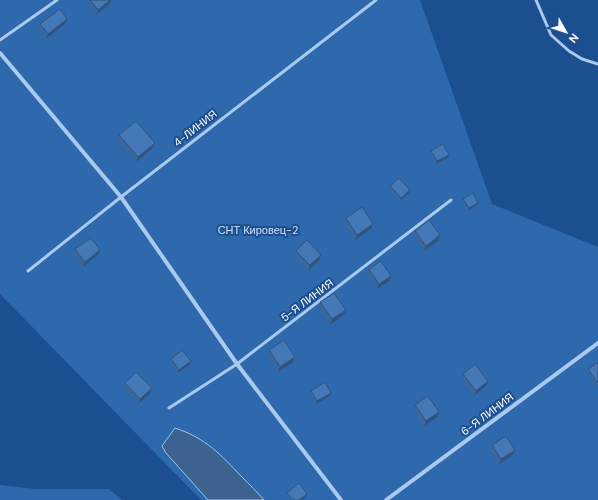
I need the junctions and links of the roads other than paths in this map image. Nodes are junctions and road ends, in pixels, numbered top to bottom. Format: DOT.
graph roads {
  1 [pos="57,0"];
  2 [pos="376,0"];
  3 [pos="536,0"];
  4 [pos="0,40"];
  5 [pos="0,53"];
  6 [pos="598,64"];
  7 [pos="121,197"];
  8 [pos="451,200"];
  9 [pos="28,271"];
  10 [pos="598,343"];
  11 [pos="237,364"];
  12 [pos="169,408"];
  13 [pos="341,500"];
  14 [pos="386,500"];
  1 -- 4 [label="lane"];
  2 -- 7 [label="lane, 4-ЛИНИЯ"];
  3 -- 6 [label="lane"];
  5 -- 7 [label="street"];
  7 -- 9 [label="lane, 4-ЛИНИЯ"];
  7 -- 11 [label="street"];
  8 -- 11 [label="lane, 5-Я ЛИНИЯ"];
  10 -- 14 [label="street, 6-Я ЛИНИЯ"];
  11 -- 12 [label="lane, 5-Я ЛИНИЯ"];
  11 -- 13 [label="street"];
}
